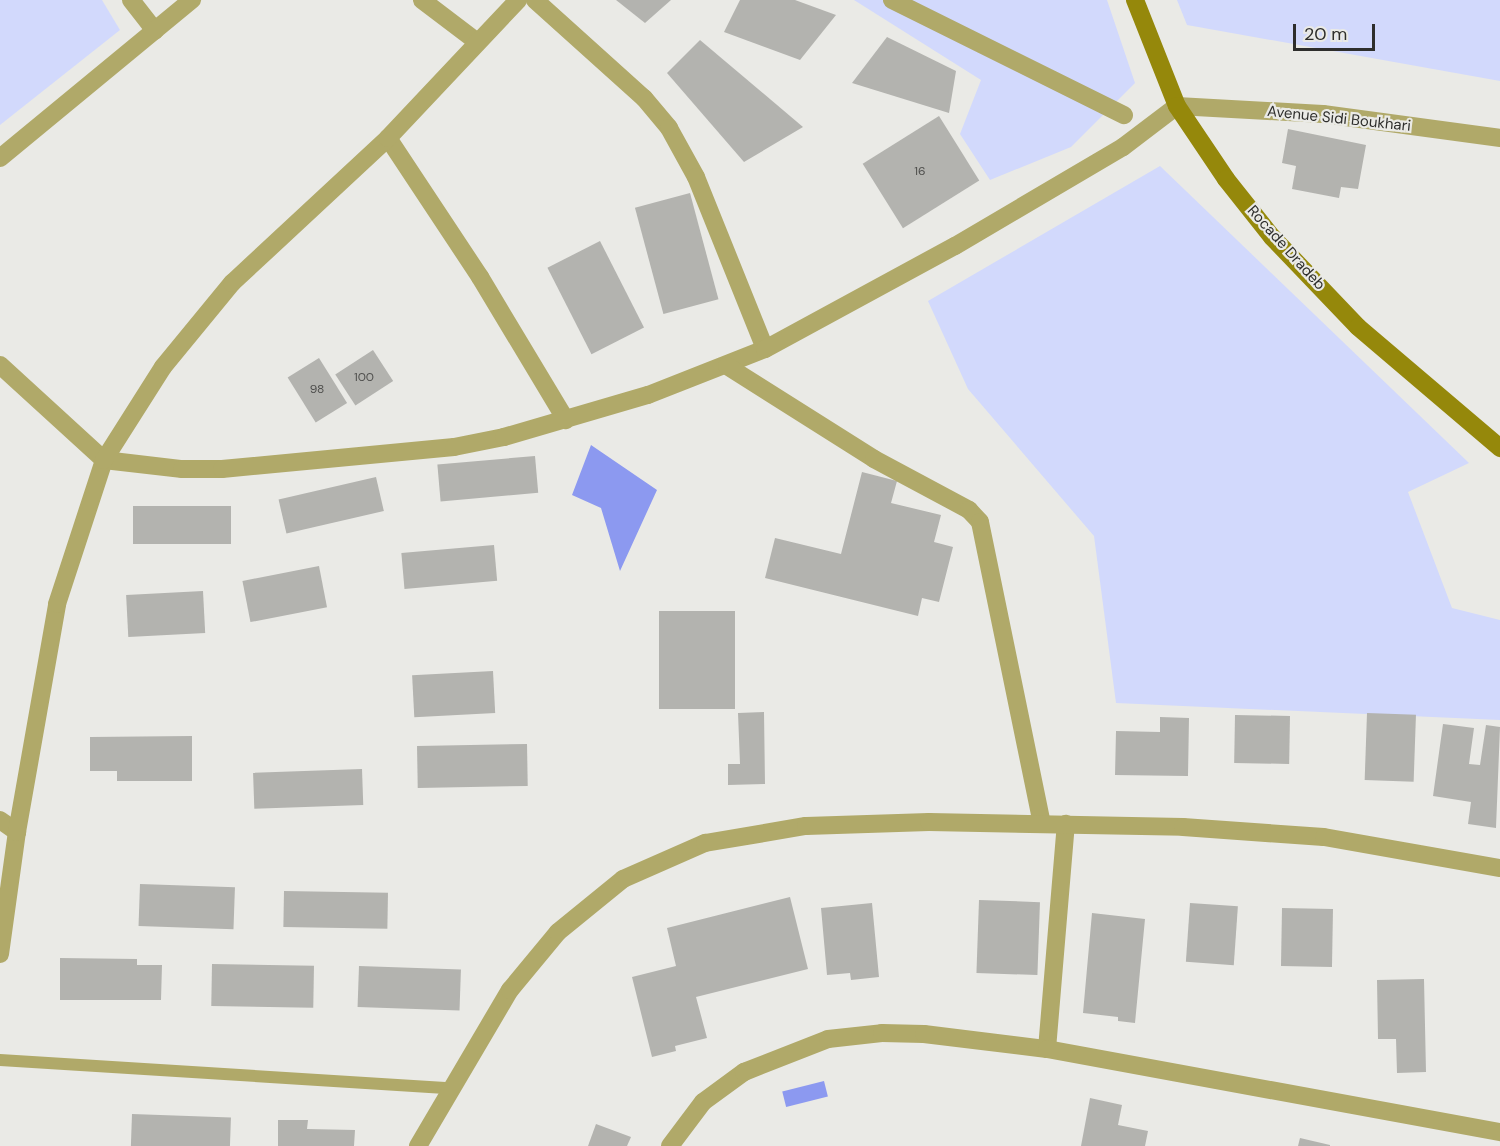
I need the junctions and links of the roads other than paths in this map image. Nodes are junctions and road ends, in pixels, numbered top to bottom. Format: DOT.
graph roads {
  1 [pos="131,0"];
  2 [pos="192,0"];
  3 [pos="422,0"];
  4 [pos="518,0"];
  5 [pos="535,0"];
  6 [pos="892,0"];
  7 [pos="1135,0"];
  8 [pos="155,31"];
  9 [pos="476,41"];
  10 [pos="1177,106"];
  11 [pos="1124,115"];
  12 [pos="388,138"];
  13 [pos="1500,138"];
  14 [pos="0,159"];
  15 [pos="765,349"];
  16 [pos="0,365"];
  17 [pos="727,366"];
  18 [pos="566,420"];
  19 [pos="1500,448"];
  20 [pos="104,460"];
  21 [pos="0,820"];
  22 [pos="1042,823"];
  23 [pos="1066,824"];
  24 [pos="17,832"];
  25 [pos="1500,868"];
  26 [pos="0,954"];
  27 [pos="1047,1049"];
  28 [pos="0,1060"];
  29 [pos="449,1088"];
  30 [pos="1500,1134"];
  31 [pos="418,1146"];
  32 [pos="670,1146"];
  33 [pos="1498,1146"];
  1 -- 8 [label="street"];
  2 -- 8 [label="street"];
  3 -- 9 [label="street"];
  4 -- 9 [label="street"];
  5 -- 15 [label="street"];
  6 -- 11 [label="street"];
  7 -- 10 [label="street, Rocade Dradeb"];
  8 -- 14 [label="street"];
  9 -- 12 [label="street"];
  10 -- 13 [label="street, Avenue Sidi Boukhari"];
  10 -- 15 [label="street"];
  10 -- 19 [label="street, Rocade Dradeb"];
  12 -- 18 [label="street"];
  12 -- 20 [label="street"];
  15 -- 17 [label="street"];
  16 -- 20 [label="street"];
  17 -- 18 [label="street"];
  17 -- 22 [label="street"];
  18 -- 20 [label="street"];
  20 -- 24 [label="street"];
  21 -- 24 [label="street"];
  22 -- 23 [label="street"];
  22 -- 29 [label="street"];
  23 -- 25 [label="street"];
  23 -- 27 [label="street"];
  24 -- 26 [label="street"];
  27 -- 30 [label="street"];
  27 -- 32 [label="street"];
  28 -- 29 [label="lane"];
  29 -- 31 [label="street"];
  30 -- 33 [label="street"];
}
